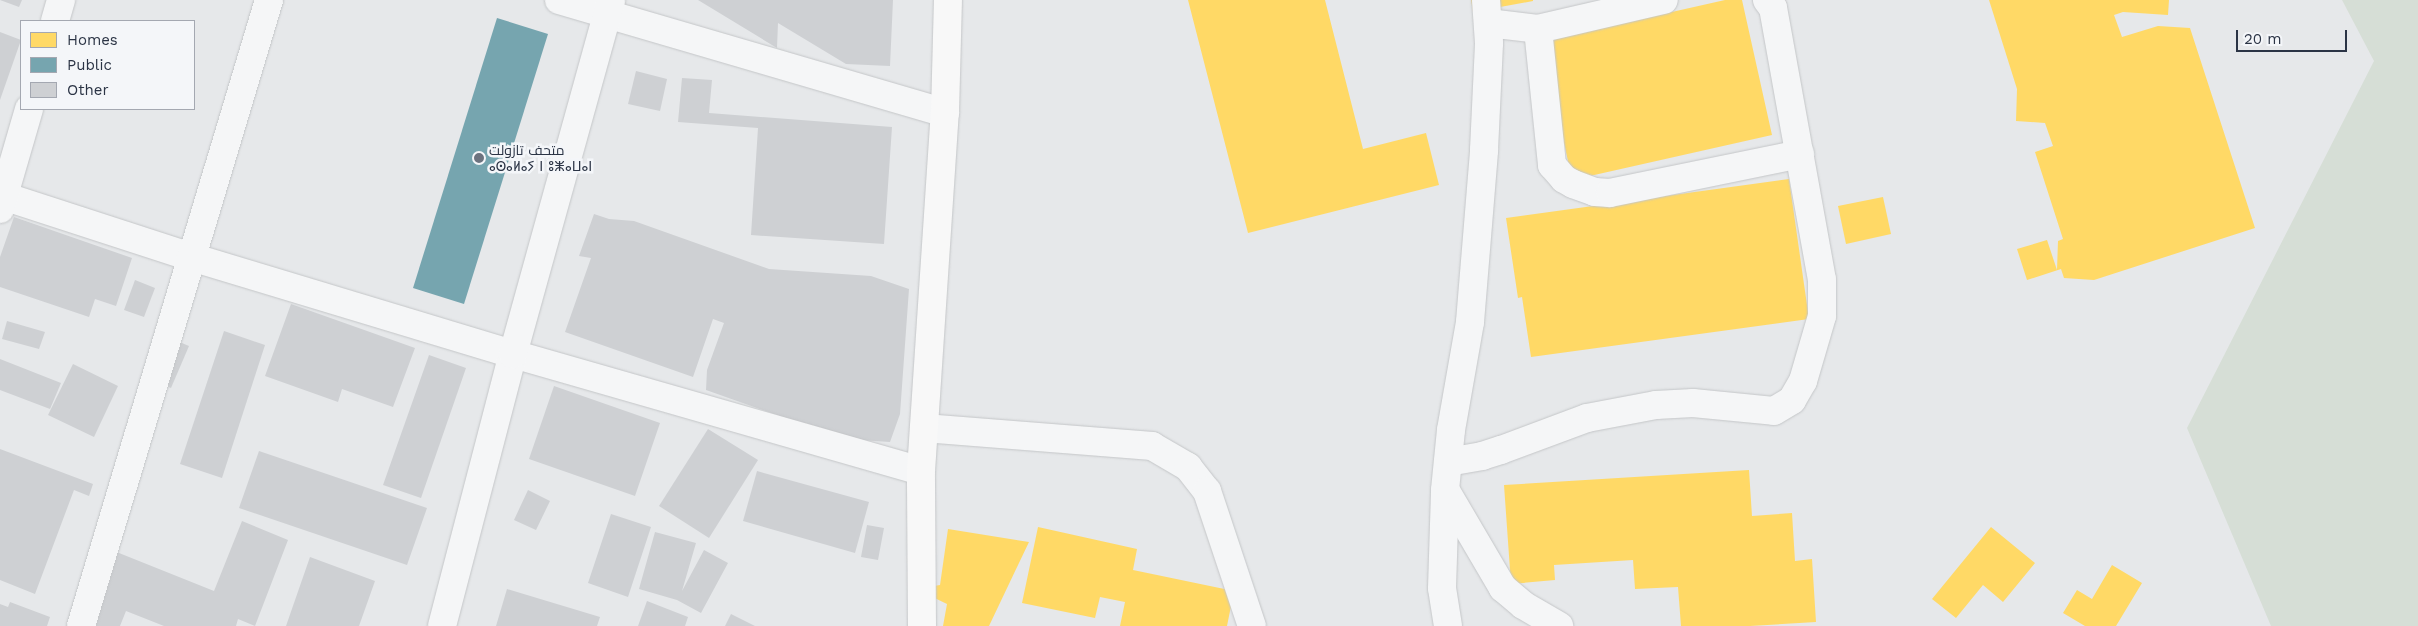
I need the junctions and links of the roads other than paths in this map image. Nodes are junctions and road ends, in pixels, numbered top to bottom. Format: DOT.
graph roads {
  1 [pos="61,0"];
  2 [pos="270,0"];
  3 [pos="559,0"];
  4 [pos="948,0"];
  5 [pos="1664,0"];
  6 [pos="1768,0"];
  7 [pos="609,7"];
  8 [pos="1487,11"];
  9 [pos="55,20"];
  10 [pos="1538,28"];
  11 [pos="29,110"];
  12 [pos="945,113"];
  13 [pos="1800,154"];
  14 [pos="1,200"];
  15 [pos="191,257"];
  16 [pos="513,354"];
  17 [pos="924,428"];
  18 [pos="1448,462"];
  19 [pos="920,472"];
  20 [pos="1445,490"];
  21 [pos="81,626"];
  22 [pos="442,626"];
  23 [pos="922,626"];
  24 [pos="1252,626"];
  25 [pos="1448,626"];
  26 [pos="1559,626"];
  1 -- 9 [label="street"];
  2 -- 15 [label="street"];
  3 -- 7 [label="street"];
  4 -- 12 [label="street"];
  5 -- 10 [label="street"];
  6 -- 13 [label="street"];
  7 -- 12 [label="street"];
  7 -- 16 [label="street"];
  8 -- 10 [label="street"];
  8 -- 18 [label="street"];
  10 -- 13 [label="street"];
  11 -- 14 [label="street"];
  12 -- 17 [label="street"];
  13 -- 18 [label="street"];
  14 -- 15 [label="street"];
  15 -- 16 [label="street"];
  15 -- 21 [label="street"];
  16 -- 19 [label="street"];
  16 -- 22 [label="street"];
  17 -- 19 [label="street"];
  17 -- 24 [label="street"];
  18 -- 20 [label="street"];
  19 -- 23 [label="street"];
  20 -- 25 [label="street"];
  20 -- 26 [label="street"];
}
